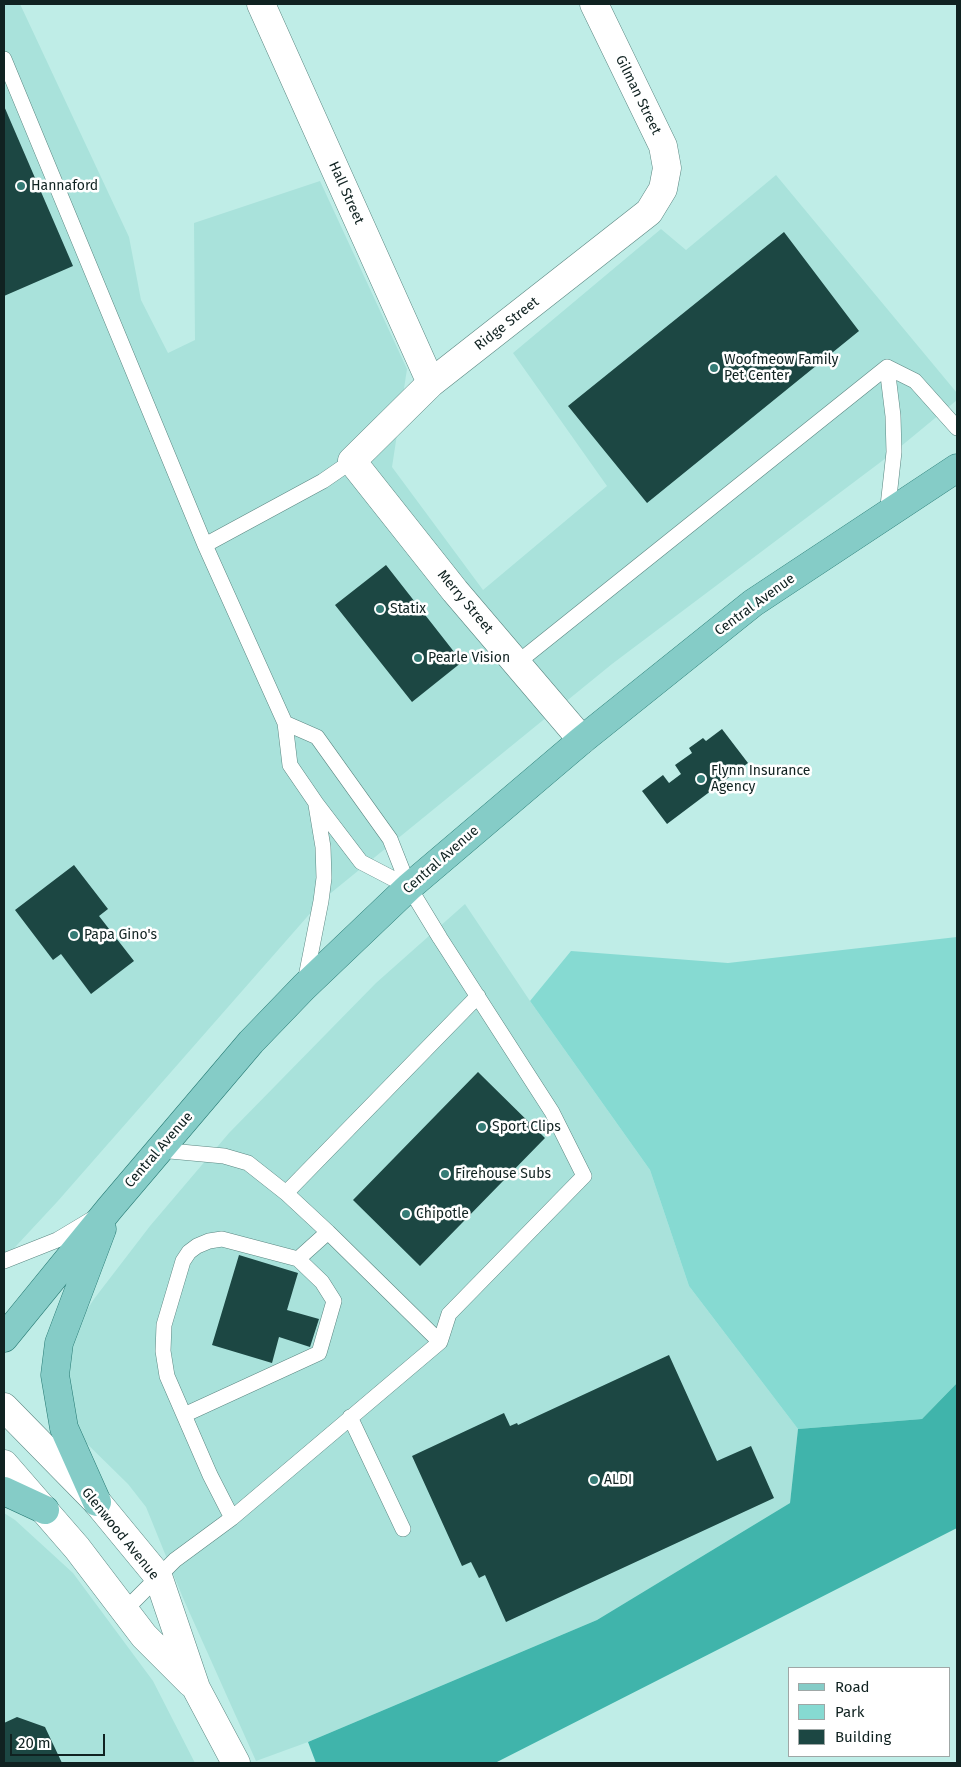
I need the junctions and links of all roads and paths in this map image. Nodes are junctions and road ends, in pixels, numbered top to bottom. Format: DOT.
graph roads {
  1 [pos="262,4"];
  2 [pos="594,4"];
  3 [pos="4,58"];
  4 [pos="663,190"];
  5 [pos="887,367"];
  6 [pos="431,383"];
  7 [pos="957,428"];
  8 [pos="352,461"];
  9 [pos="957,468"];
  10 [pos="887,514"];
  11 [pos="205,545"];
  12 [pos="517,663"];
  13 [pos="285,723"];
  14 [pos="582,740"];
  15 [pos="316,803"];
  16 [pos="409,887"];
  17 [pos="304,987"];
  18 [pos="478,996"];
  19 [pos="158,1150"];
  20 [pos="286,1193"];
  21 [pos="110,1208"];
  22 [pos="328,1232"];
  23 [pos="298,1259"];
  24 [pos="4,1261"];
  25 [pos="4,1338"];
  26 [pos="440,1342"];
  27 [pos="4,1406"];
  28 [pos="184,1415"];
  29 [pos="350,1417"];
  30 [pos="4,1464"];
  31 [pos="4,1491"];
  32 [pos="97,1502"];
  33 [pos="45,1510"];
  34 [pos="232,1518"];
  35 [pos="403,1528"];
  36 [pos="158,1576"];
  37 [pos="124,1610"];
  38 [pos="196,1688"];
  39 [pos="236,1763"];
  1 -- 6 [label="street, Hall Street"];
  2 -- 4 [label="street, Gilman Street"];
  3 -- 11 [label="lane"];
  4 -- 6 [label="street, Ridge Street"];
  5 -- 7 [label="lane"];
  5 -- 10 [label="lane"];
  5 -- 12 [label="lane"];
  6 -- 8 [label="street, Ridge Street"];
  8 -- 11 [label="lane"];
  8 -- 12 [label="street, Merry Street"];
  9 -- 10 [label="main road, Central Avenue"];
  10 -- 14 [label="main road, Central Avenue"];
  11 -- 13 [label="lane"];
  12 -- 14 [label="street, Merry Street"];
  13 -- 15 [label="lane"];
  13 -- 16 [label="lane"];
  14 -- 16 [label="main road, Central Avenue"];
  15 -- 16 [label="lane"];
  15 -- 17 [label="lane"];
  16 -- 17 [label="main road, Central Avenue"];
  16 -- 18 [label="lane"];
  17 -- 19 [label="main road, Central Avenue"];
  18 -- 20 [label="lane"];
  18 -- 26 [label="lane"];
  19 -- 20 [label="lane"];
  19 -- 21 [label="main road, Central Avenue"];
  20 -- 22 [label="lane"];
  21 -- 24 [label="lane"];
  21 -- 25 [label="main road, Central Avenue"];
  21 -- 32 [label="main road"];
  22 -- 23 [label="lane"];
  22 -- 26 [label="lane"];
  23 -- 28 [label="lane"];
  23 -- 28 [label="lane"];
  26 -- 29 [label="lane"];
  27 -- 32 [label="street, Glenwood Avenue"];
  28 -- 34 [label="lane"];
  29 -- 34 [label="lane"];
  29 -- 35 [label="lane"];
  30 -- 33 [label="street, Glenwood Avenue"];
  31 -- 33 [label="main road"];
  32 -- 36 [label="street, Glenwood Avenue"];
  33 -- 37 [label="street, Glenwood Avenue"];
  34 -- 36 [label="lane"];
  36 -- 37 [label="lane"];
  36 -- 38 [label="street, Glenwood Avenue"];
  37 -- 38 [label="street, Glenwood Avenue"];
  38 -- 39 [label="street, Glenwood Avenue"];
}
